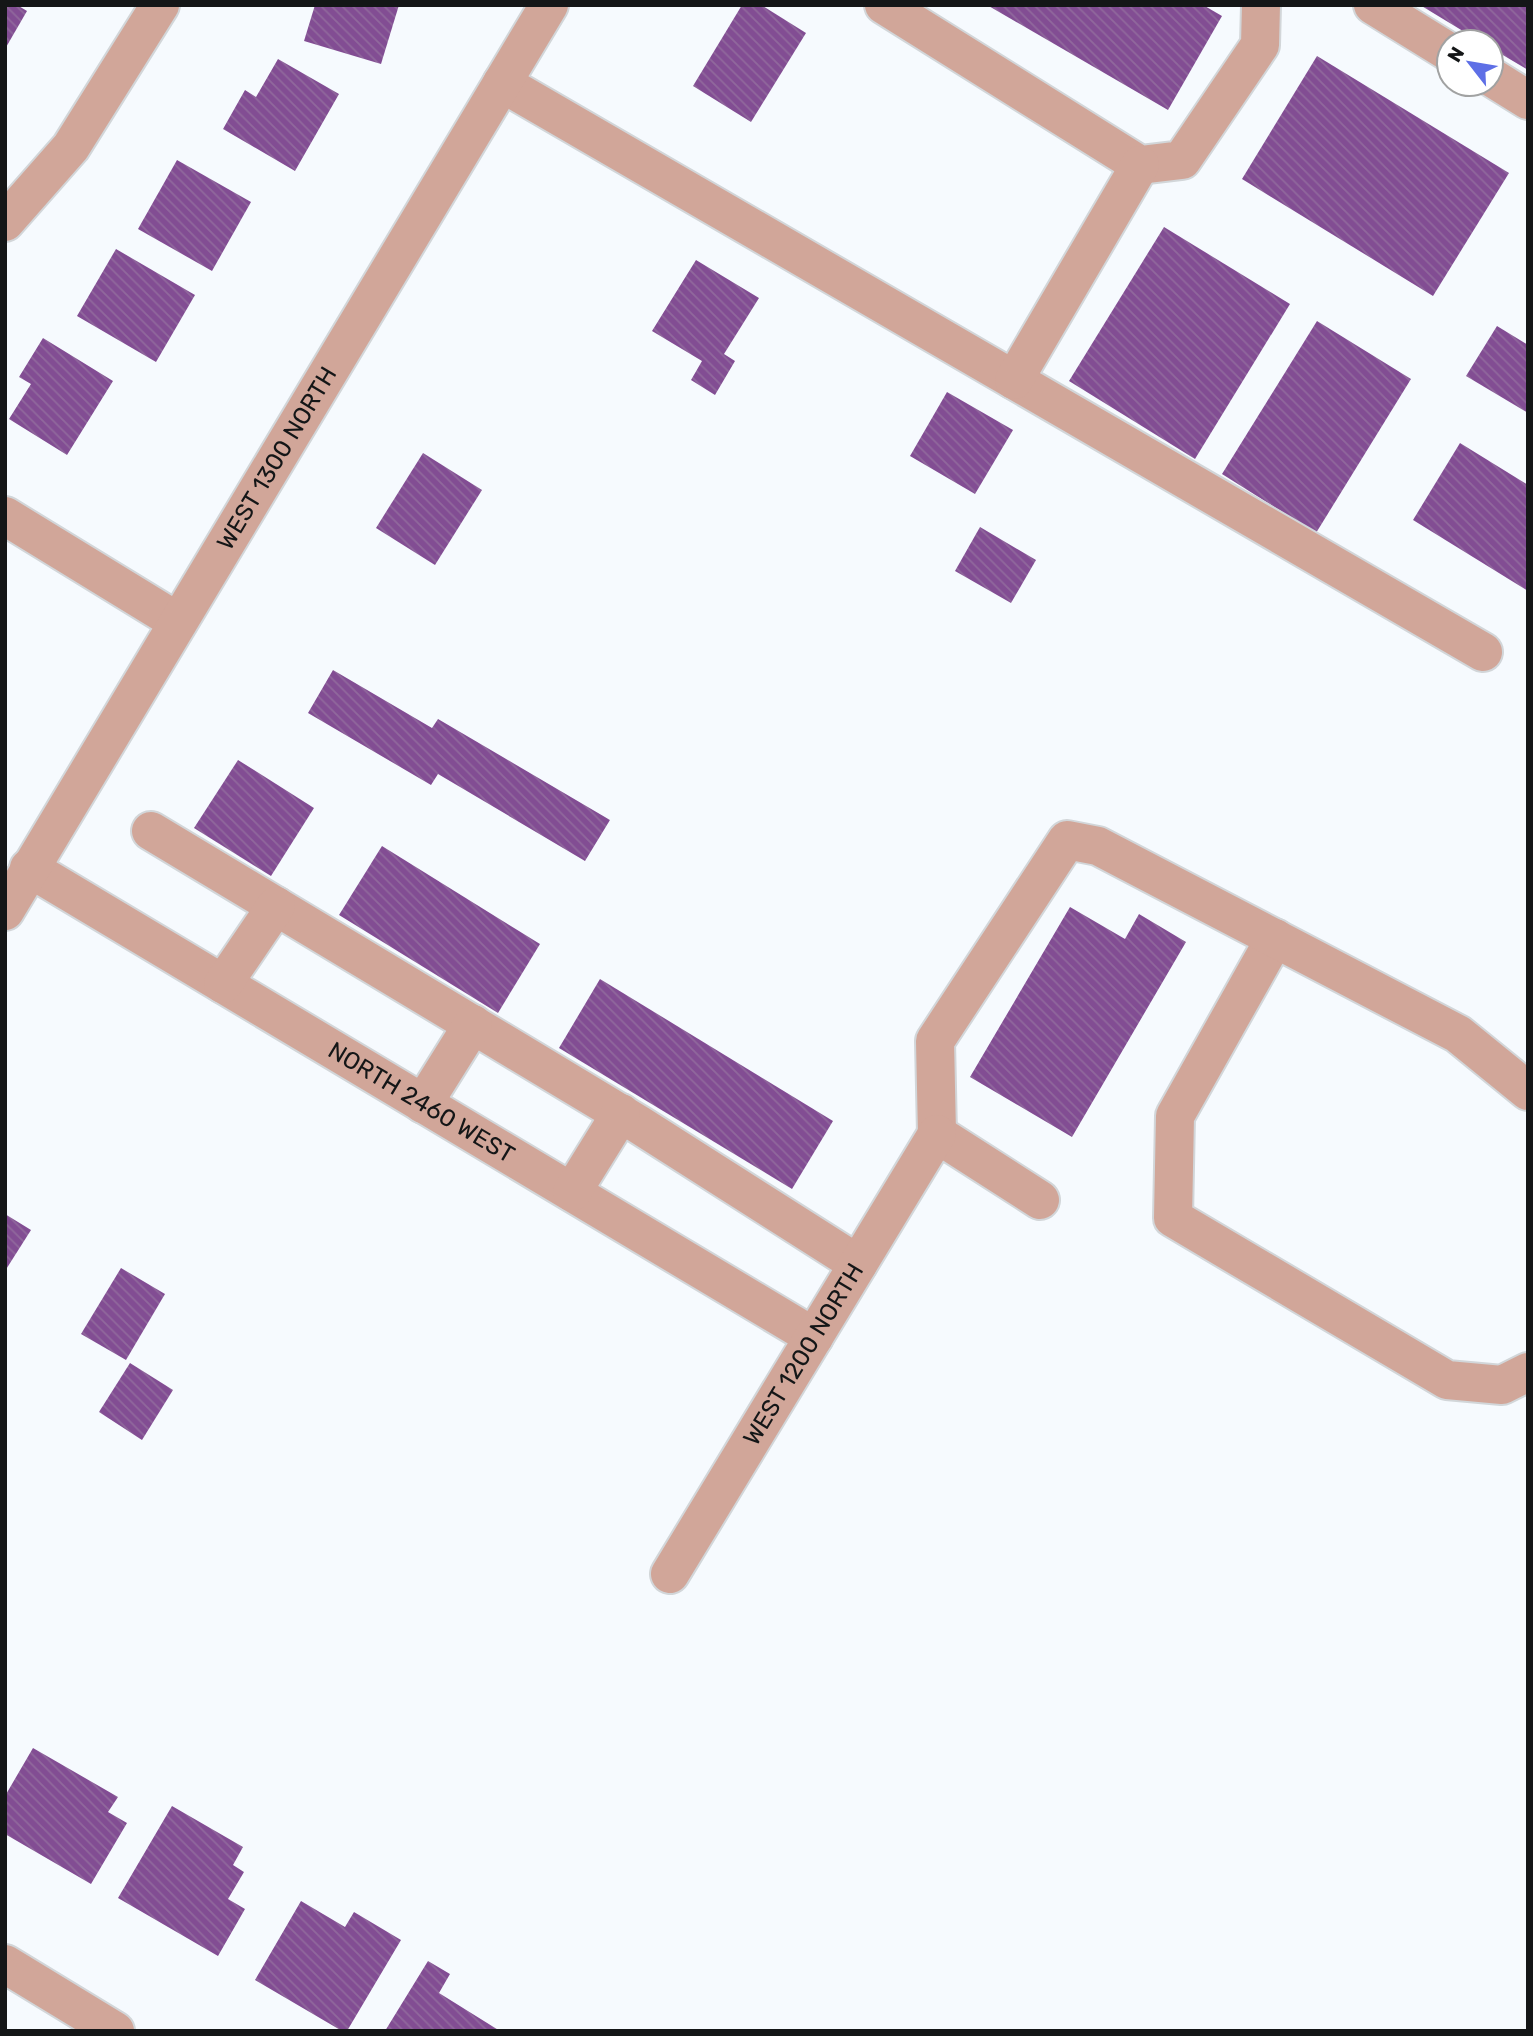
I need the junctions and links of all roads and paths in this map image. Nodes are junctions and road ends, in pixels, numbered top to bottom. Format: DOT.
graph roads {
  1 [pos="160,5"];
  2 [pos="549,5"];
  3 [pos="884,5"];
  4 [pos="1261,5"];
  5 [pos="1373,5"];
  6 [pos="1435,43"];
  7 [pos="502,83"];
  8 [pos="1505,86"];
  9 [pos="1528,100"];
  10 [pos="1140,165"];
  11 [pos="5,222"];
  12 [pos="1014,380"];
  13 [pos="5,516"];
  14 [pos="178,622"];
  15 [pos="1483,652"];
  16 [pos="151,831"];
  17 [pos="29,868"];
  18 [pos="276,906"];
  19 [pos="5,911"];
  20 [pos="1275,938"];
  21 [pos="223,984"];
  22 [pos="473,1024"];
  23 [pos="1528,1091"];
  24 [pos="424,1104"];
  25 [pos="621,1113"];
  26 [pos="937,1134"];
  27 [pos="572,1192"];
  28 [pos="1040,1199"];
  29 [pos="858,1264"];
  30 [pos="814,1337"];
  31 [pos="1528,1372"];
  32 [pos="670,1574"];
  33 [pos="5,1964"];
  34 [pos="115,2031"];
  1 -- 11 [label="street"];
  2 -- 7 [label="street, WEST 1300 NORTH"];
  3 -- 10 [label="street"];
  4 -- 10 [label="street"];
  5 -- 6 [label="street"];
  7 -- 12 [label="street"];
  7 -- 14 [label="street, WEST 1300 NORTH"];
  8 -- 9 [label="street"];
  10 -- 12 [label="street"];
  12 -- 15 [label="street"];
  13 -- 14 [label="street"];
  14 -- 17 [label="street, WEST 1300 NORTH"];
  16 -- 18 [label="street"];
  17 -- 19 [label="street, WEST 1300 NORTH"];
  17 -- 21 [label="street, NORTH 2460 WEST"];
  18 -- 21 [label="street"];
  18 -- 22 [label="street"];
  20 -- 23 [label="street"];
  20 -- 26 [label="street"];
  20 -- 31 [label="street"];
  21 -- 24 [label="street, NORTH 2460 WEST"];
  22 -- 24 [label="street"];
  22 -- 25 [label="street"];
  24 -- 27 [label="street, NORTH 2460 WEST"];
  25 -- 27 [label="street"];
  25 -- 29 [label="street"];
  26 -- 28 [label="street"];
  26 -- 29 [label="street, WEST 1200 NORTH"];
  27 -- 30 [label="street, NORTH 2460 WEST"];
  29 -- 30 [label="street, WEST 1200 NORTH"];
  30 -- 32 [label="street, WEST 1200 NORTH"];
  33 -- 34 [label="street"];
}
